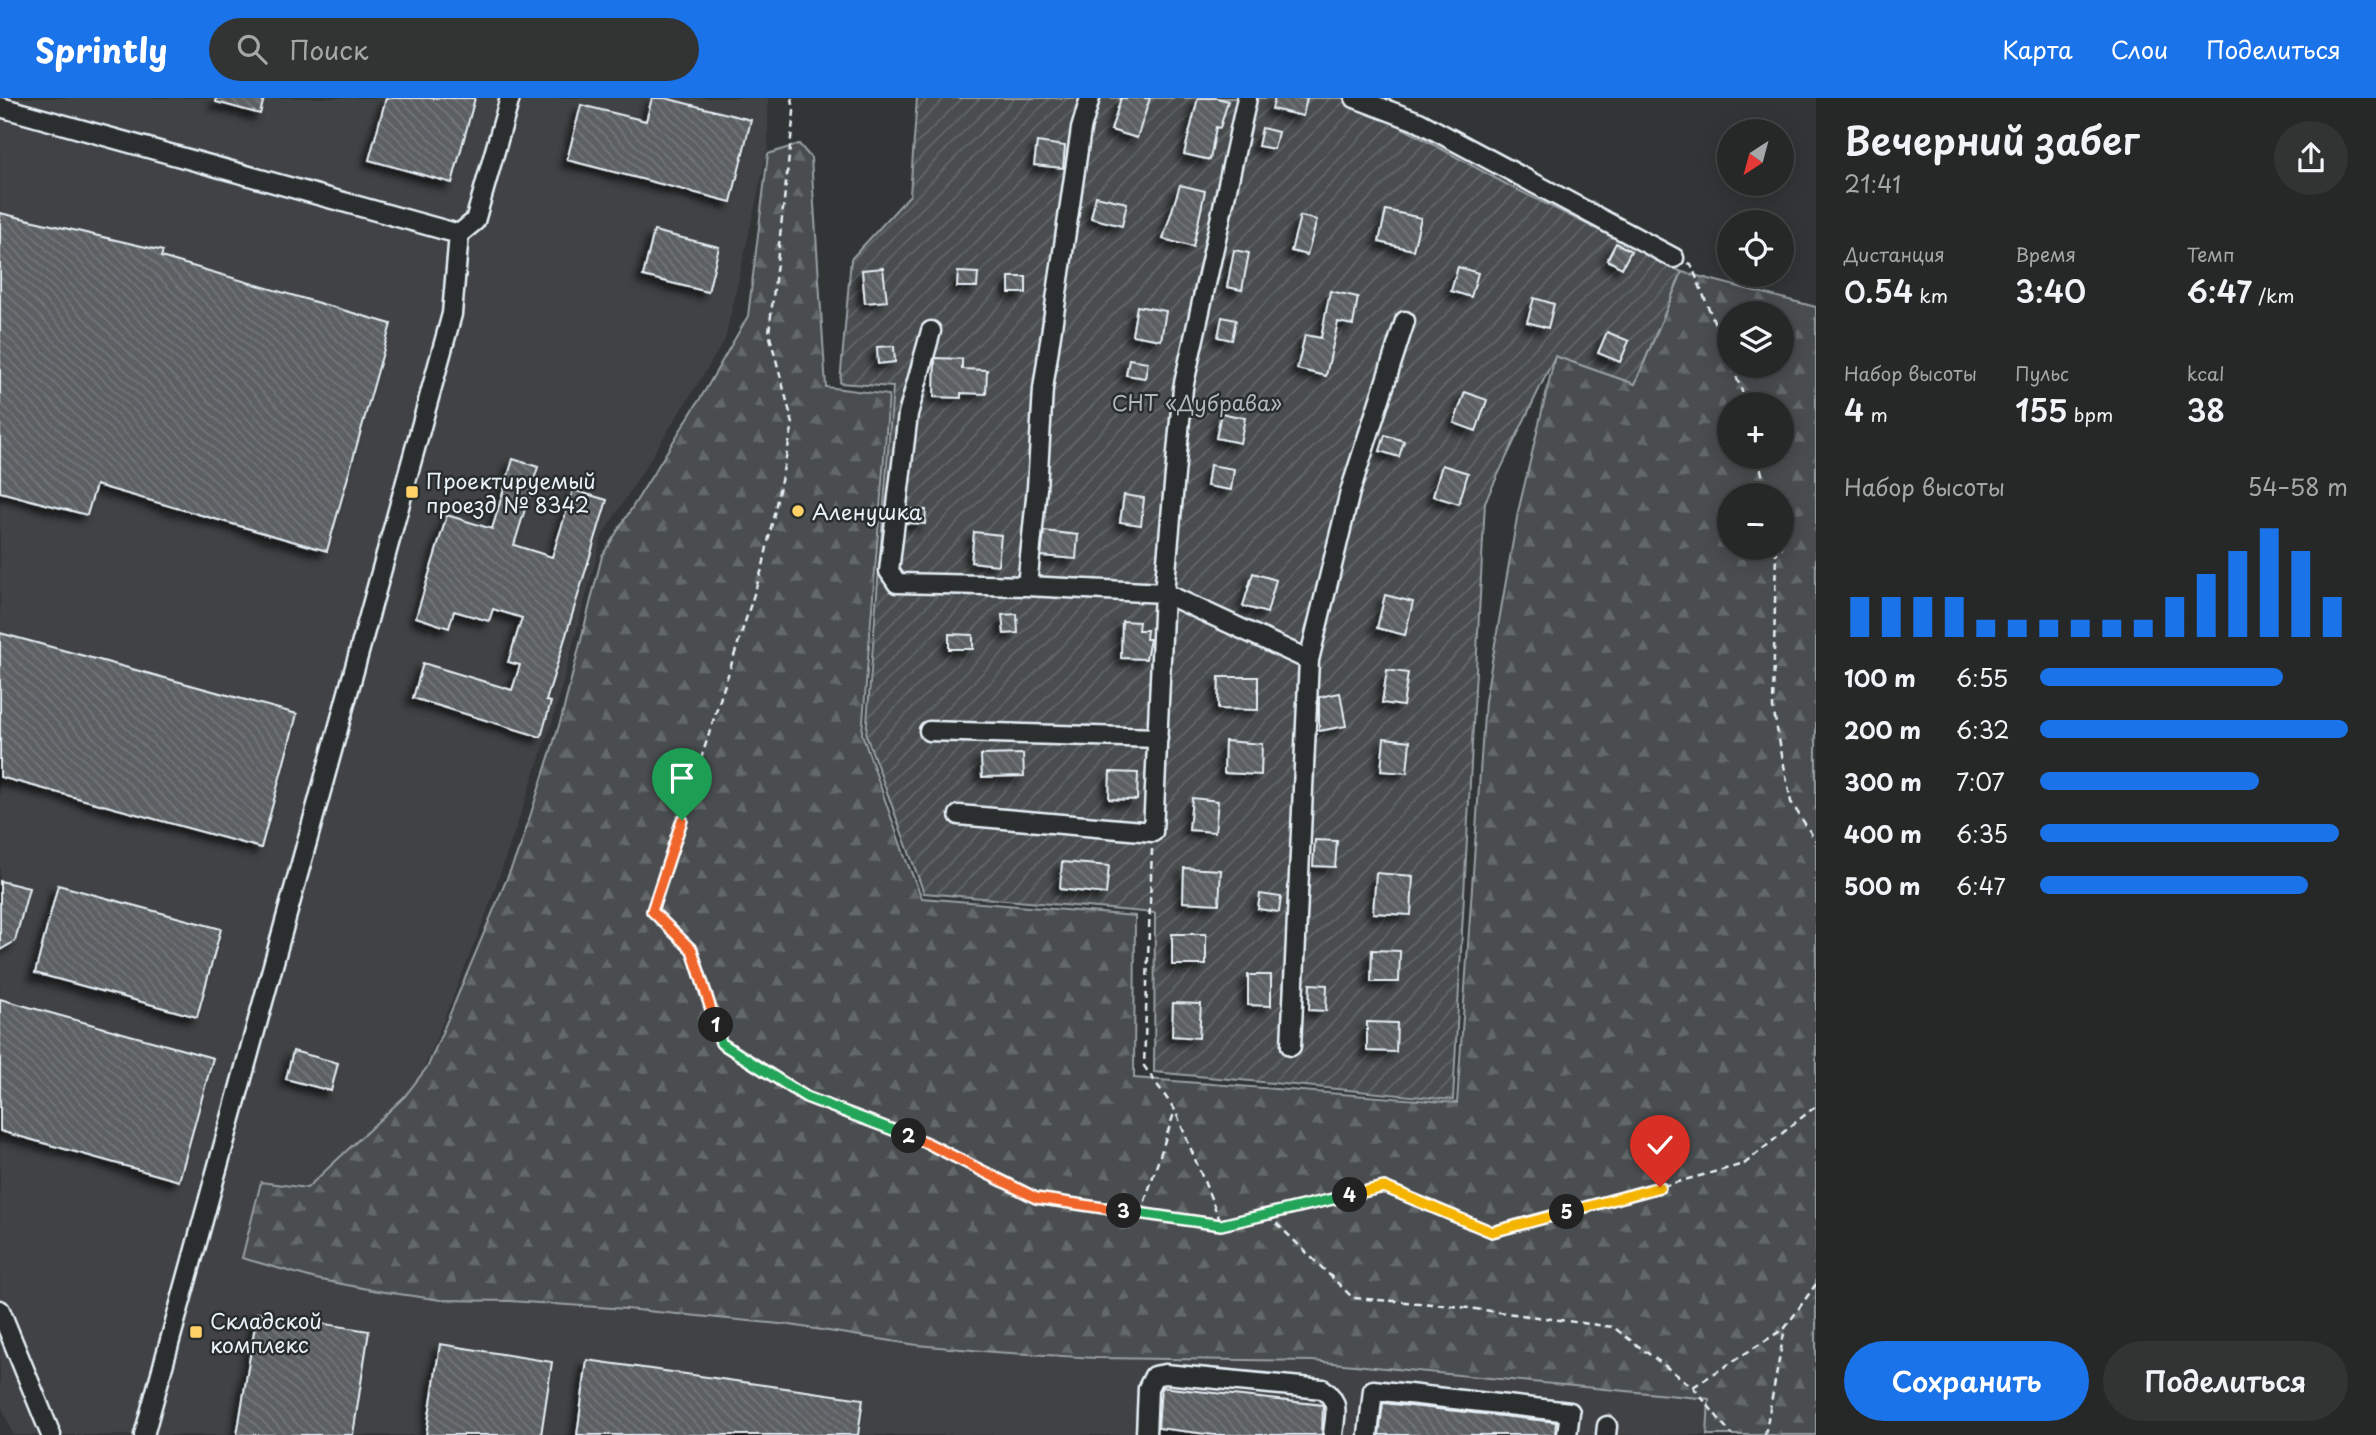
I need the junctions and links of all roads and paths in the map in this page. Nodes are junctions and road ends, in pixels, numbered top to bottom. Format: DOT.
graph roads {
  1 [pos="510,98"];
  2 [pos="792,98"];
  3 [pos="1090,98"];
  4 [pos="1247,98"];
  5 [pos="1355,98"];
  6 [pos="0,107"];
  7 [pos="458,234"];
  8 [pos="1682,261"];
  9 [pos="1405,321"];
  10 [pos="931,331"];
  11 [pos="1717,334"];
  12 [pos="1776,560"];
  13 [pos="1027,586"];
  14 [pos="1164,593"];
  15 [pos="1309,660"];
  16 [pos="929,732"];
  17 [pos="1158,738"];
  18 [pos="959,814"];
  19 [pos="1153,832"];
  20 [pos="1816,841"];
  21 [pos="1291,1046"];
  22 [pos="1816,1106"];
  23 [pos="1175,1110"];
  24 [pos="1140,1213"];
  25 [pos="1267,1214"];
  26 [pos="1221,1225"];
  27 [pos="1816,1284"];
  28 [pos="0,1310"];
  29 [pos="1785,1328"];
  30 [pos="1693,1387"];
  31 [pos="51,1435"];
  32 [pos="144,1435"];
  33 [pos="1146,1435"];
  34 [pos="1333,1435"];
  35 [pos="1368,1435"];
  36 [pos="1567,1435"];
  37 [pos="1732,1435"];
  38 [pos="1765,1435"];
  1 -- 7 [label="street"];
  2 -- 24 [label="path"];
  3 -- 13 [label="street"];
  4 -- 14 [label="street"];
  5 -- 8 [label="street"];
  6 -- 7 [label="street"];
  7 -- 32 [label="street"];
  8 -- 11 [label="path"];
  9 -- 15 [label="street"];
  10 -- 13 [label="street"];
  12 -- 20 [label="path"];
  13 -- 14 [label="street"];
  14 -- 15 [label="street"];
  14 -- 17 [label="street"];
  15 -- 21 [label="street"];
  16 -- 17 [label="street"];
  17 -- 19 [label="street"];
  18 -- 19 [label="street"];
  19 -- 23 [label="path"];
  22 -- 25 [label="path"];
  23 -- 24 [label="path"];
  23 -- 26 [label="path"];
  24 -- 26 [label="path"];
  25 -- 26 [label="path"];
  25 -- 30 [label="path"];
  27 -- 29 [label="path"];
  28 -- 31 [label="street"];
  29 -- 30 [label="path"];
  29 -- 38 [label="path"];
  30 -- 37 [label="path"];
  33 -- 34 [label="street"];
  35 -- 36 [label="street"];
}
